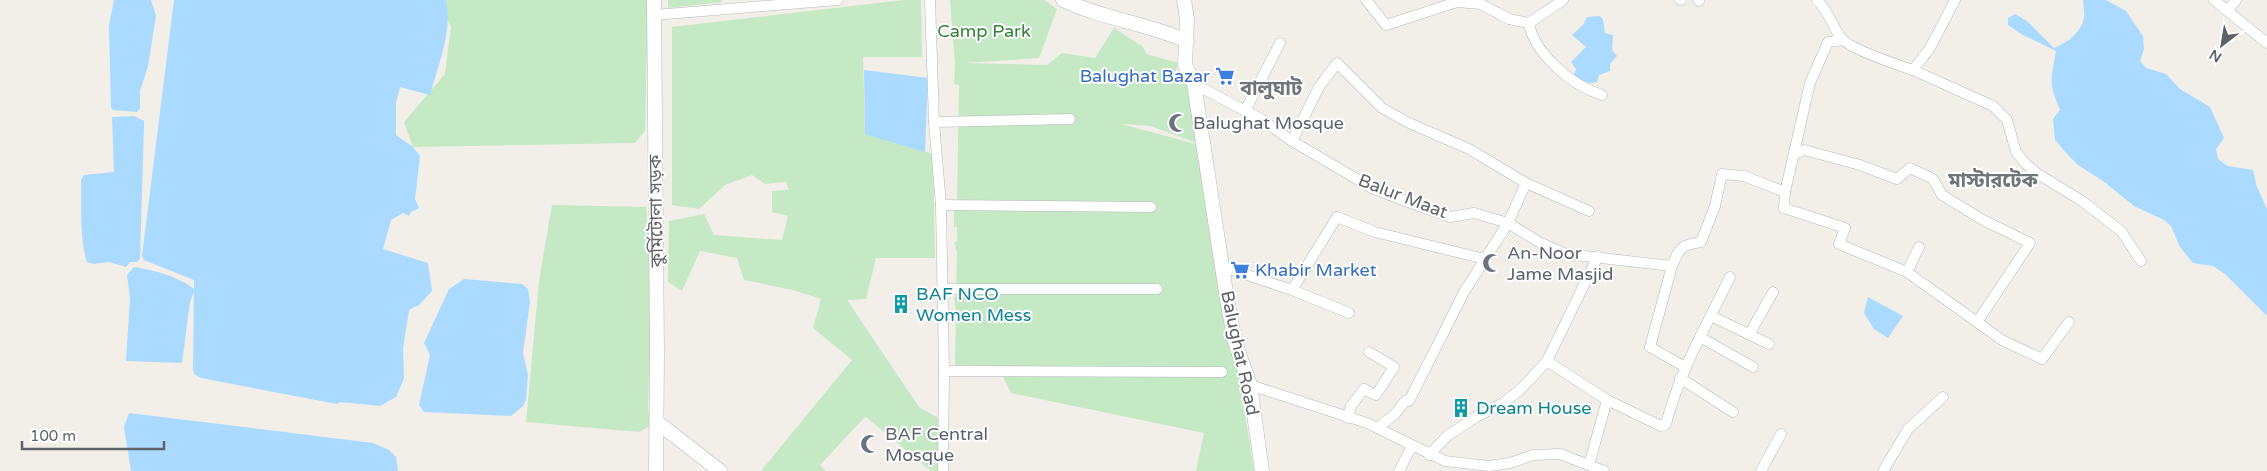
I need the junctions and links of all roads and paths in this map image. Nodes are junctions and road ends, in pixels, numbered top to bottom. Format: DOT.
graph roads {
  1 [pos="654,0"];
  2 [pos="838,0"];
  3 [pos="930,0"];
  4 [pos="1063,0"];
  5 [pos="1184,0"];
  6 [pos="1366,0"];
  7 [pos="1562,0"];
  8 [pos="1954,0"];
  9 [pos="2214,0"];
  10 [pos="2236,0"];
  11 [pos="1823,2"];
  12 [pos="2227,11"];
  13 [pos="654,15"];
  14 [pos="1529,24"];
  15 [pos="1843,40"];
  16 [pos="1187,41"];
  17 [pos="1280,43"];
  18 [pos="2267,43"];
  19 [pos="1913,70"];
  20 [pos="1194,84"];
  21 [pos="1602,95"];
  22 [pos="1245,111"];
  23 [pos="1070,119"];
  24 [pos="934,122"];
  25 [pos="1292,141"];
  26 [pos="1795,154"];
  27 [pos="1526,183"];
  28 [pos="1785,192"];
  29 [pos="941,205"];
  30 [pos="1151,207"];
  31 [pos="1589,211"];
  32 [pos="1508,223"];
  33 [pos="1919,247"];
  34 [pos="1598,256"];
  35 [pos="1485,259"];
  36 [pos="2141,261"];
  37 [pos="1672,266"];
  38 [pos="1223,267"];
  39 [pos="1907,272"];
  40 [pos="1730,277"];
  41 [pos="942,289"];
  42 [pos="1157,289"];
  43 [pos="1292,290"];
  44 [pos="1773,292"];
  45 [pos="1350,313"];
  46 [pos="1711,316"];
  47 [pos="1977,322"];
  48 [pos="2069,322"];
  49 [pos="1750,333"];
  50 [pos="1700,337"];
  51 [pos="1769,344"];
  52 [pos="1369,352"];
  53 [pos="1547,361"];
  54 [pos="1684,367"];
  55 [pos="1753,367"];
  56 [pos="944,371"];
  57 [pos="1222,372"];
  58 [pos="1680,378"];
  59 [pos="1250,385"];
  60 [pos="1944,397"];
  61 [pos="1607,400"];
  62 [pos="1733,412"];
  63 [pos="1348,418"];
  64 [pos="657,422"];
  65 [pos="1377,428"];
  66 [pos="1781,434"];
  67 [pos="1412,446"];
  68 [pos="1429,455"];
  69 [pos="1589,465"];
  70 [pos="656,471"];
  71 [pos="720,471"];
  72 [pos="943,471"];
  73 [pos="1262,471"];
  74 [pos="1399,471"];
  75 [pos="1604,471"];
  76 [pos="1761,471"];
  77 [pos="1883,471"];
  1 -- 13 [label="street, কুর্মিটোলা সড়ক"];
  2 -- 13 [label="street"];
  3 -- 24 [label="street"];
  4 -- 16 [label="street"];
  5 -- 16 [label="street, Balughat Road"];
  6 -- 14 [label="street"];
  7 -- 14 [label="street"];
  8 -- 19 [label="street"];
  9 -- 12 [label="street"];
  10 -- 12 [label="street"];
  11 -- 15 [label="street"];
  12 -- 18 [label="street"];
  13 -- 64 [label="street, কুর্মিটোলা সড়ক"];
  14 -- 21 [label="street"];
  15 -- 19 [label="street"];
  15 -- 26 [label="street"];
  16 -- 20 [label="street, Balughat Road"];
  17 -- 22 [label="street"];
  19 -- 36 [label="street"];
  20 -- 22 [label="street, Balur Maat"];
  20 -- 38 [label="street, Balughat Road"];
  22 -- 25 [label="street, Balur Maat"];
  23 -- 24 [label="street"];
  24 -- 29 [label="street"];
  25 -- 27 [label="street"];
  25 -- 32 [label="street, Balur Maat"];
  26 -- 28 [label="street"];
  26 -- 47 [label="street"];
  27 -- 31 [label="street"];
  27 -- 32 [label="street"];
  28 -- 37 [label="street"];
  28 -- 39 [label="street"];
  29 -- 30 [label="street"];
  29 -- 41 [label="street"];
  32 -- 34 [label="street, Balur Maat"];
  32 -- 35 [label="street"];
  33 -- 39 [label="street"];
  34 -- 37 [label="street, Balur Maat"];
  34 -- 53 [label="street"];
  35 -- 43 [label="street"];
  35 -- 65 [label="street"];
  37 -- 54 [label="street"];
  38 -- 43 [label="street"];
  38 -- 59 [label="street, Balughat Road"];
  39 -- 47 [label="street"];
  40 -- 46 [label="street"];
  41 -- 42 [label="street"];
  41 -- 56 [label="street"];
  43 -- 45 [label="street"];
  44 -- 49 [label="street"];
  46 -- 49 [label="street"];
  46 -- 50 [label="street"];
  47 -- 48 [label="street"];
  49 -- 51 [label="street"];
  50 -- 54 [label="street"];
  50 -- 55 [label="street"];
  52 -- 63 [label="street"];
  53 -- 61 [label="street"];
  53 -- 68 [label="street"];
  54 -- 58 [label="street"];
  56 -- 57 [label="street"];
  56 -- 72 [label="street"];
  58 -- 61 [label="street"];
  58 -- 62 [label="street"];
  59 -- 63 [label="street"];
  59 -- 73 [label="street, Balughat Road"];
  60 -- 77 [label="street"];
  61 -- 69 [label="street"];
  63 -- 65 [label="street"];
  64 -- 70 [label="street, কুর্মিটোলা সড়ক"];
  64 -- 71 [label="street"];
  65 -- 67 [label="street"];
  66 -- 76 [label="street"];
  67 -- 68 [label="street"];
  67 -- 74 [label="street"];
  68 -- 69 [label="street"];
  69 -- 75 [label="street"];
}
